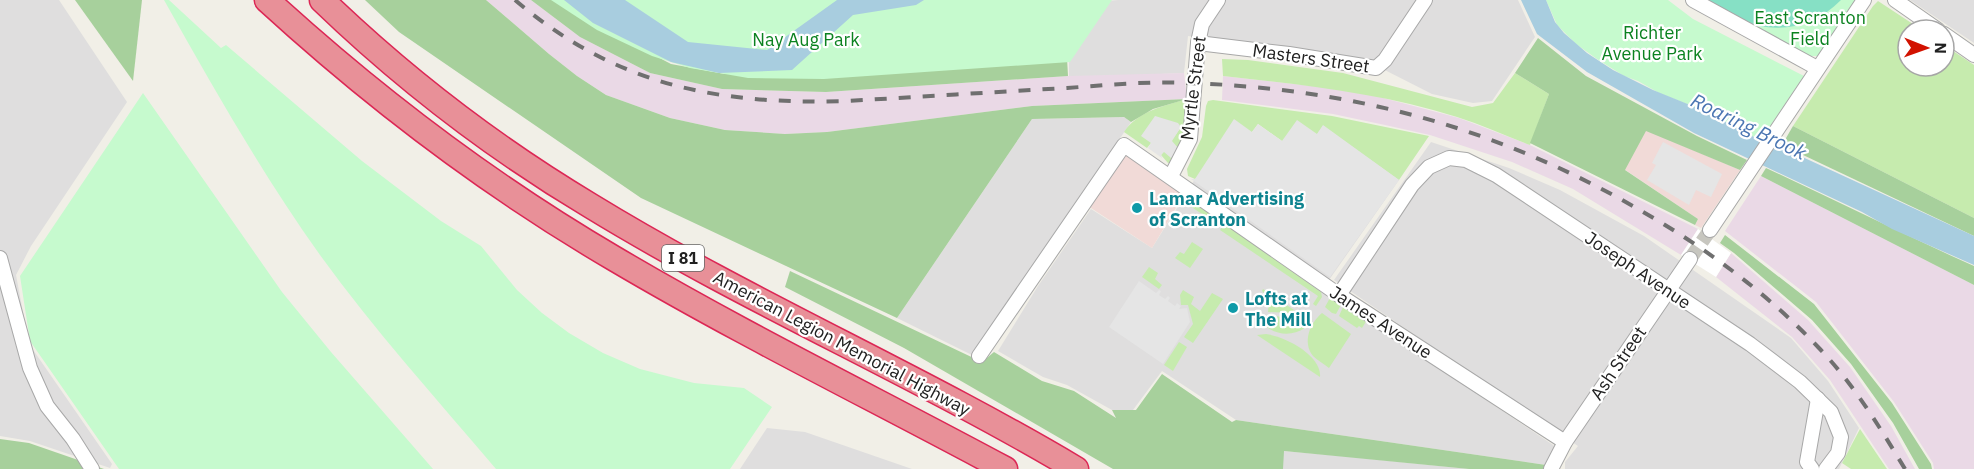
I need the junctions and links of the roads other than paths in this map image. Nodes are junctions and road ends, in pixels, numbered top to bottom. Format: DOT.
graph roads {
  1 [pos="267,0"];
  2 [pos="322,0"];
  3 [pos="1218,0"];
  4 [pos="1425,0"];
  5 [pos="1693,0"];
  6 [pos="1864,0"];
  7 [pos="1896,0"];
  8 [pos="1921,18"];
  9 [pos="1956,42"];
  10 [pos="1198,43"];
  11 [pos="1974,55"];
  12 [pos="1817,68"];
  13 [pos="1171,177"];
  14 [pos="1710,230"];
  15 [pos="0,258"];
  16 [pos="1689,259"];
  17 [pos="1667,290"];
  18 [pos="1338,295"];
  19 [pos="979,356"];
  20 [pos="1818,399"];
  21 [pos="1565,442"];
  22 [pos="92,469"];
  23 [pos="1005,469"];
  24 [pos="1076,469"];
  25 [pos="1551,469"];
  26 [pos="1812,469"];
  27 [pos="1826,469"];
  1 -- 23 [label="highway, American Legion Memorial Highway / I 81"];
  2 -- 24 [label="highway, American Legion Memorial Highway / I 81"];
  3 -- 10 [label="street, Myrtle Street"];
  4 -- 10 [label="street, Masters Street"];
  5 -- 12 [label="street"];
  6 -- 12 [label="street"];
  7 -- 8 [label="street"];
  9 -- 11 [label="street"];
  10 -- 13 [label="street, Myrtle Street"];
  12 -- 14 [label="street"];
  13 -- 18 [label="street, James Avenue"];
  13 -- 19 [label="street, James Avenue"];
  15 -- 22 [label="street"];
  16 -- 17 [label="street, Ash Street"];
  17 -- 18 [label="street, Joseph Avenue"];
  17 -- 20 [label="street, Joseph Avenue"];
  17 -- 21 [label="street, Ash Street"];
  18 -- 21 [label="street, James Avenue"];
  20 -- 26 [label="street"];
  20 -- 27 [label="street, Joseph Avenue"];
  21 -- 25 [label="street, Ash Street"];
}
